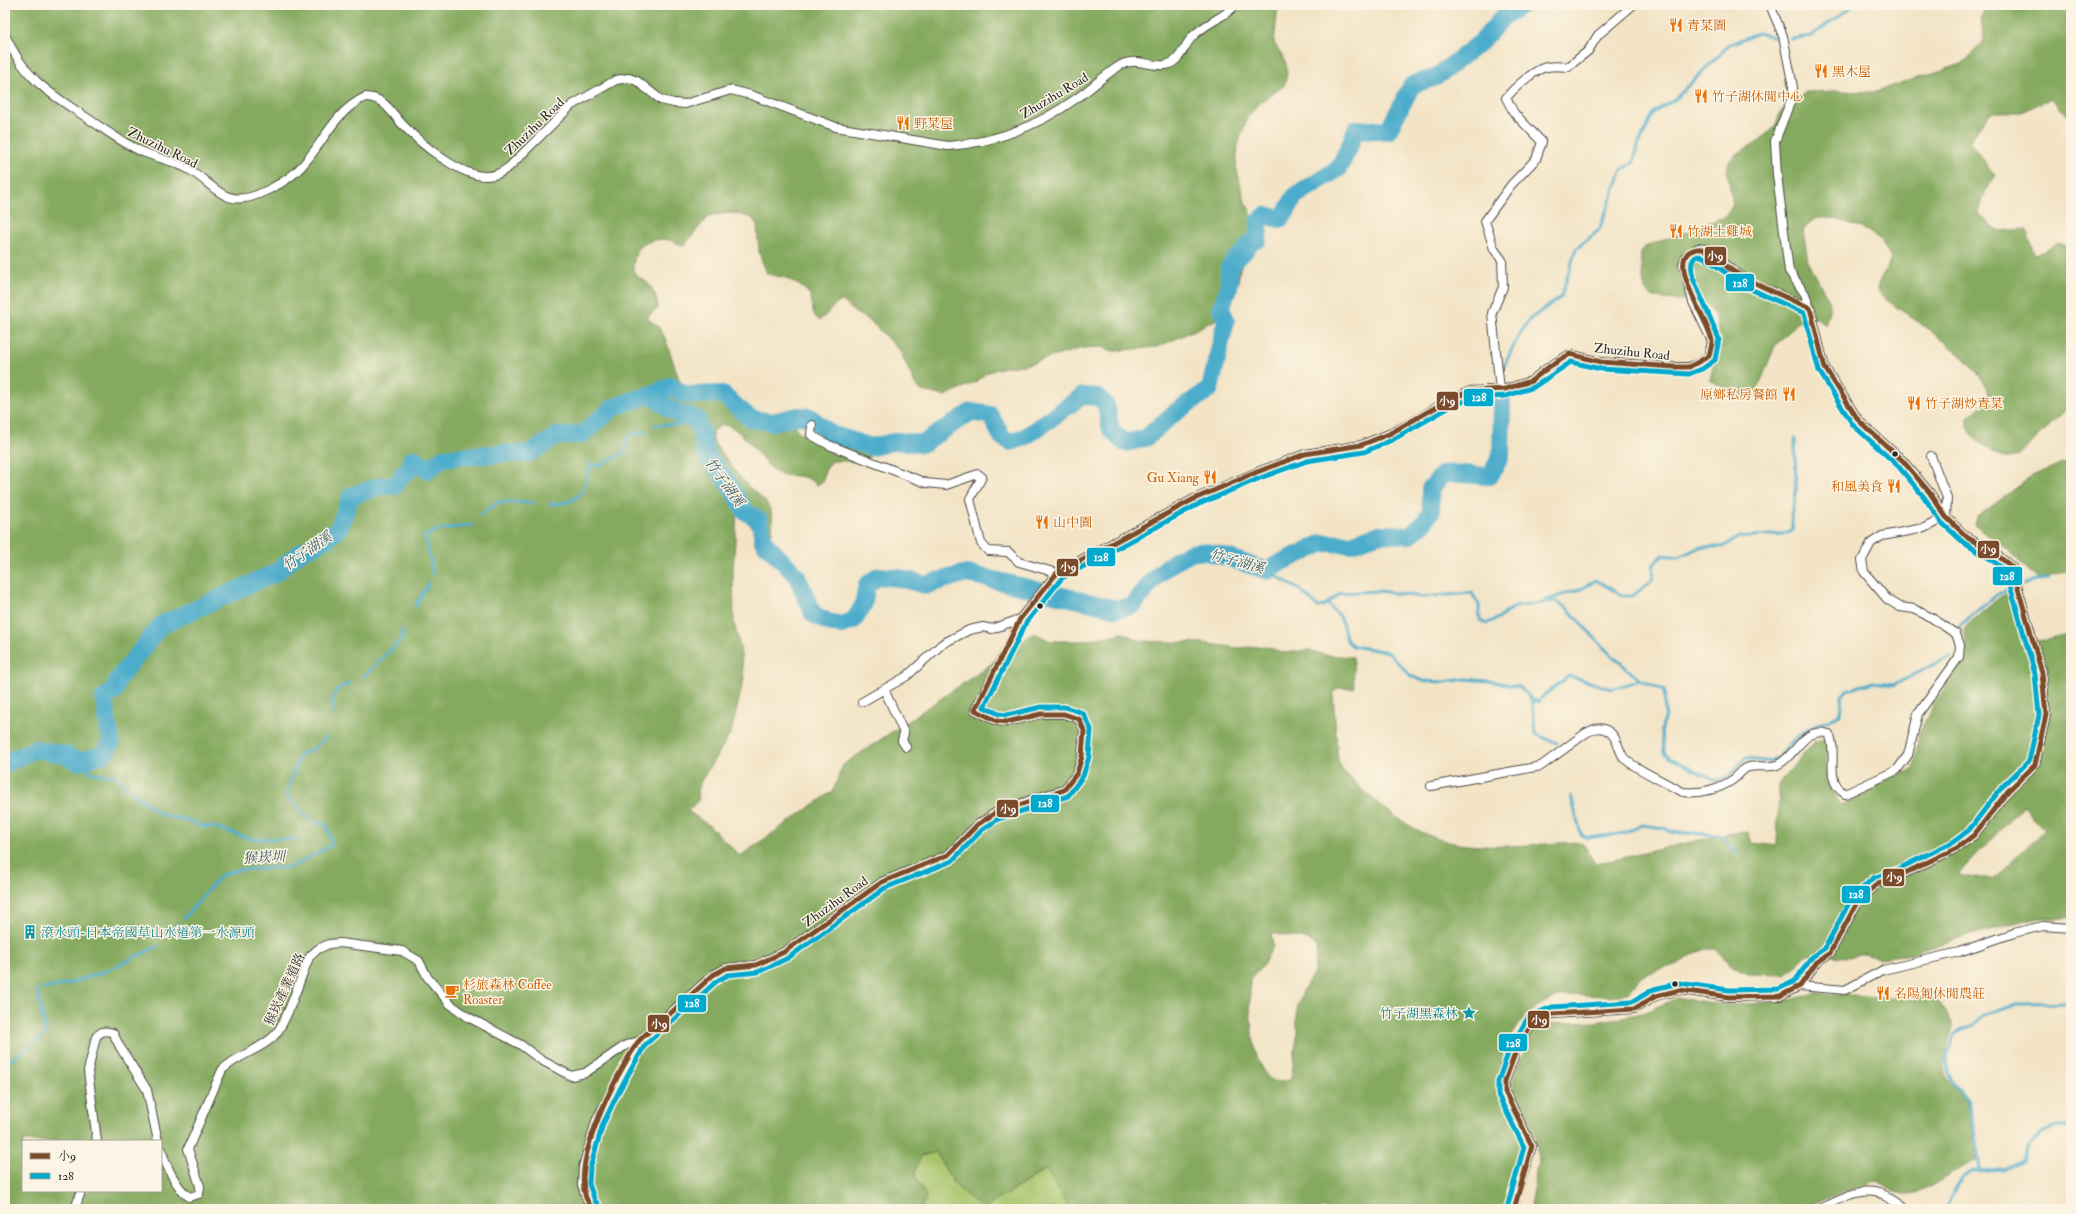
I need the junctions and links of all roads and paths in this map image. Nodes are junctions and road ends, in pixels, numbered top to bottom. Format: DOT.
graph roads {
  1 [pos="1236,5"];
  2 [pos="1633,5"];
  3 [pos="1770,5"];
  4 [pos="5,35"];
  5 [pos="1810,308"];
  6 [pos="1500,390"];
  7 [pos="812,425"];
  8 [pos="1931,456"];
  9 [pos="1946,517"];
  10 [pos="1057,572"];
  11 [pos="1020,619"];
  12 [pos="884,689"];
  13 [pos="862,702"];
  14 [pos="906,747"];
  15 [pos="1431,786"];
  16 [pos="2071,928"];
  17 [pos="1800,986"];
  18 [pos="639,1041"];
  19 [pos="97,1140"];
  20 [pos="158,1140"];
  21 [pos="162,1153"];
  22 [pos="80,1192"];
  23 [pos="75,1209"];
  24 [pos="593,1209"];
  25 [pos="1514,1209"];
  26 [pos="1818,1209"];
  27 [pos="1906,1209"];
  1 -- 4 [label="street, Zhuzihu Road"];
  2 -- 6 [label="street"];
  3 -- 5 [label="street"];
  5 -- 6 [label="street, Zhuzihu Road"];
  5 -- 9 [label="street"];
  6 -- 10 [label="street, Zhuzihu Road"];
  7 -- 10 [label="street"];
  8 -- 9 [label="street"];
  9 -- 15 [label="street"];
  9 -- 17 [label="street"];
  10 -- 11 [label="street, Zhuzihu Road"];
  11 -- 12 [label="street"];
  11 -- 18 [label="street, Zhuzihu Road"];
  12 -- 13 [label="street"];
  12 -- 14 [label="street"];
  16 -- 17 [label="street"];
  17 -- 25 [label="street"];
  18 -- 21 [label="street, 猴崁產業道路"];
  18 -- 24 [label="street, Zhuzihu Road"];
  19 -- 20 [label="street"];
  22 -- 23 [label="street"];
  26 -- 27 [label="street"];
}
